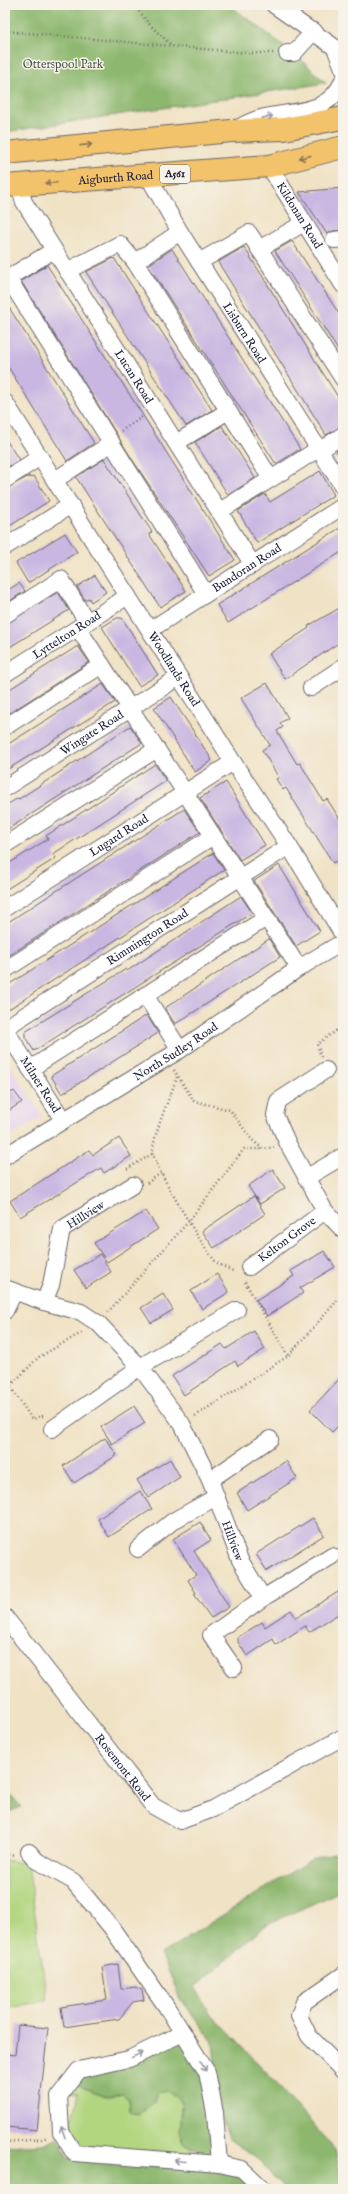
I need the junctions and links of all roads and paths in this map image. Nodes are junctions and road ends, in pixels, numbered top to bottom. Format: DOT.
graph roads {
  1 [pos="134,5"];
  2 [pos="274,5"];
  3 [pos="5,31"];
  4 [pos="314,31"];
  5 [pos="171,46"];
  6 [pos="339,50"];
  7 [pos="287,53"];
  8 [pos="343,68"];
  9 [pos="343,80"];
  10 [pos="343,118"];
  11 [pos="231,131"];
  12 [pos="343,147"];
  13 [pos="5,153"];
  14 [pos="269,166"];
  15 [pos="148,176"];
  16 [pos="12,186"];
  17 [pos="304,223"];
  18 [pos="180,232"];
  19 [pos="259,249"];
  20 [pos="54,250"];
  21 [pos="135,262"];
  22 [pos="200,262"];
  23 [pos="67,271"];
  24 [pos="7,277"];
  25 [pos="343,285"];
  26 [pos="343,379"];
  27 [pos="5,402"];
  28 [pos="155,409"];
  29 [pos="228,411"];
  30 [pos="343,435"];
  31 [pos="111,441"];
  32 [pos="176,443"];
  33 [pos="318,450"];
  34 [pos="40,457"];
  35 [pos="271,479"];
  36 [pos="5,480"];
  37 [pos="55,480"];
  38 [pos="343,487"];
  39 [pos="71,505"];
  40 [pos="343,506"];
  41 [pos="220,512"];
  42 [pos="5,547"];
  43 [pos="253,565"];
  44 [pos="206,594"];
  45 [pos="128,596"];
  46 [pos="5,615"];
  47 [pos="82,625"];
  48 [pos="150,630"];
  49 [pos="102,665"];
  50 [pos="343,667"];
  51 [pos="5,674"];
  52 [pos="179,677"];
  53 [pos="311,688"];
  54 [pos="130,708"];
  55 [pos="5,727"];
  56 [pos="157,749"];
  57 [pos="232,762"];
  58 [pos="5,788"];
  59 [pos="184,794"];
  60 [pos="213,836"];
  61 [pos="5,844"];
  62 [pos="289,846"];
  63 [pos="240,877"];
  64 [pos="5,908"];
  65 [pos="266,918"];
  66 [pos="343,935"];
  67 [pos="343,942"];
  68 [pos="299,968"];
  69 [pos="5,970"];
  70 [pos="145,995"];
  71 [pos="343,1023"];
  72 [pos="5,1028"];
  73 [pos="175,1053"];
  74 [pos="30,1069"];
  75 [pos="326,1070"];
  76 [pos="177,1078"];
  77 [pos="63,1120"];
  78 [pos="288,1144"];
  79 [pos="263,1150"];
  80 [pos="152,1154"];
  81 [pos="5,1156"];
  82 [pos="343,1156"];
  83 [pos="306,1178"];
  84 [pos="133,1185"];
  85 [pos="325,1211"];
  86 [pos="189,1221"];
  87 [pos="343,1230"];
  88 [pos="249,1266"];
  89 [pos="10,1290"];
  90 [pos="343,1294"];
  91 [pos="44,1302"];
  92 [pos="236,1310"];
  93 [pos="5,1311"];
  94 [pos="98,1324"];
  95 [pos="288,1356"];
  96 [pos="140,1367"];
  97 [pos="182,1424"];
  98 [pos="52,1429"];
  99 [pos="270,1439"];
  100 [pos="210,1480"];
  101 [pos="216,1497"];
  102 [pos="138,1549"];
  103 [pos="332,1556"];
  104 [pos="263,1598"];
  105 [pos="5,1617"];
  106 [pos="234,1668"];
  107 [pos="343,1737"];
  108 [pos="29,1852"];
  109 [pos="343,1975"];
  110 [pos="183,2033"];
  111 [pos="343,2071"];
  112 [pos="61,2132"];
  113 [pos="5,2142"];
  114 [pos="219,2164"];
  115 [pos="263,2189"];
  1 -- 5 [label="path"];
  2 -- 4 [label="street"];
  3 -- 5 [label="path"];
  4 -- 6 [label="street"];
  4 -- 7 [label="street"];
  5 -- 7 [label="path"];
  6 -- 8 [label="street"];
  11 -- 9 [label="street, one-way"];
  10 -- 11 [label="highway"];
  13 -- 11 [label="highway, one-way"];
  12 -- 14 [label="highway, Aigburth Road / A561, one-way"];
  14 -- 15 [label="highway, Aigburth Road / A561"];
  14 -- 17 [label="street, Kildonan Road"];
  15 -- 16 [label="highway, Aigburth Road / A561, one-way"];
  15 -- 18 [label="street, Lisburn Road"];
  16 -- 20 [label="street, Lucan Road"];
  17 -- 19 [label="street"];
  17 -- 25 [label="street, Kildonan Road"];
  18 -- 21 [label="street"];
  18 -- 22 [label="street, Lisburn Road"];
  19 -- 22 [label="street"];
  19 -- 26 [label="street"];
  20 -- 23 [label="street, Lucan Road"];
  20 -- 24 [label="street"];
  21 -- 23 [label="street"];
  21 -- 29 [label="street"];
  22 -- 33 [label="street, Lisburn Road"];
  23 -- 28 [label="street, Lucan Road"];
  24 -- 31 [label="street"];
  27 -- 34 [label="street, Woodlands Road"];
  28 -- 31 [label="path"];
  28 -- 32 [label="street, Lucan Road"];
  29 -- 32 [label="street"];
  29 -- 35 [label="street"];
  30 -- 33 [label="street"];
  31 -- 37 [label="street"];
  31 -- 44 [label="street"];
  32 -- 41 [label="street, Lucan Road"];
  33 -- 35 [label="street"];
  33 -- 38 [label="street, Lisburn Road"];
  34 -- 36 [label="street"];
  34 -- 37 [label="street, Woodlands Road"];
  35 -- 41 [label="street"];
  37 -- 39 [label="street, Woodlands Road"];
  39 -- 42 [label="street"];
  39 -- 45 [label="street, Woodlands Road"];
  40 -- 43 [label="street, Bundoran Road"];
  41 -- 43 [label="street, Lucan Road"];
  43 -- 44 [label="street, Bundoran Road"];
  44 -- 48 [label="street, Bundoran Road"];
  45 -- 47 [label="street, Lyttelton Road"];
  45 -- 48 [label="street, Woodlands Road"];
  46 -- 47 [label="street"];
  47 -- 49 [label="street"];
  47 -- 51 [label="street, Lyttelton Road"];
  48 -- 52 [label="street, Woodlands Road"];
  49 -- 54 [label="street"];
  49 -- 55 [label="street"];
  50 -- 53 [label="street"];
  52 -- 54 [label="street, Wingate Road"];
  52 -- 57 [label="street, Woodlands Road"];
  54 -- 56 [label="street"];
  54 -- 58 [label="street, Wingate Road"];
  56 -- 59 [label="street"];
  56 -- 61 [label="street"];
  57 -- 59 [label="street, Lugard Road"];
  57 -- 62 [label="street, Woodlands Road"];
  59 -- 60 [label="street"];
  59 -- 64 [label="street, Lugard Road"];
  60 -- 63 [label="street"];
  60 -- 69 [label="street"];
  62 -- 63 [label="street, Rimmington Road"];
  62 -- 66 [label="street, Woodlands Road"];
  63 -- 65 [label="street"];
  63 -- 72 [label="street, Rimmington Road"];
  65 -- 68 [label="street"];
  65 -- 70 [label="street"];
  67 -- 68 [label="street, North Sudley Road"];
  68 -- 73 [label="street, North Sudley Road"];
  70 -- 73 [label="street"];
  70 -- 74 [label="street"];
  71 -- 75 [label="path"];
  72 -- 74 [label="street, Milner Road"];
  73 -- 76 [label="path"];
  73 -- 77 [label="street, North Sudley Road"];
  74 -- 77 [label="street, Milner Road"];
  75 -- 78 [label="street, Kelton Grove"];
  76 -- 79 [label="path"];
  76 -- 80 [label="path"];
  77 -- 81 [label="street, North Sudley Road"];
  78 -- 79 [label="path"];
  78 -- 83 [label="street, Kelton Grove"];
  79 -- 86 [label="path"];
  80 -- 84 [label="path"];
  80 -- 86 [label="path"];
  82 -- 83 [label="street"];
  83 -- 85 [label="street, Kelton Grove"];
  84 -- 91 [label="street, Hillview"];
  85 -- 87 [label="street, Kelton Grove"];
  85 -- 88 [label="street, Kelton Grove"];
  86 -- 94 [label="path"];
  86 -- 95 [label="path"];
  89 -- 91 [label="street, Hillview"];
  89 -- 93 [label="street"];
  90 -- 95 [label="path"];
  91 -- 94 [label="street, Hillview"];
  92 -- 96 [label="street"];
  94 -- 96 [label="street, Hillview"];
  94 -- 98 [label="path"];
  95 -- 97 [label="path"];
  96 -- 97 [label="street, Hillview"];
  96 -- 98 [label="street"];
  97 -- 100 [label="street, Hillview"];
  99 -- 100 [label="street"];
  100 -- 101 [label="street, Hillview"];
  101 -- 102 [label="street"];
  101 -- 104 [label="street, Hillview"];
  103 -- 104 [label="street"];
  104 -- 106 [label="street"];
  105 -- 107 [label="street, Rosemont Road"];
  108 -- 110 [label="street"];
  109 -- 111 [label="street"];
  112 -- 110 [label="street, one-way"];
  110 -- 114 [label="street, one-way"];
  112 -- 113 [label="path"];
  114 -- 112 [label="street, one-way"];
  114 -- 115 [label="street"];
}
